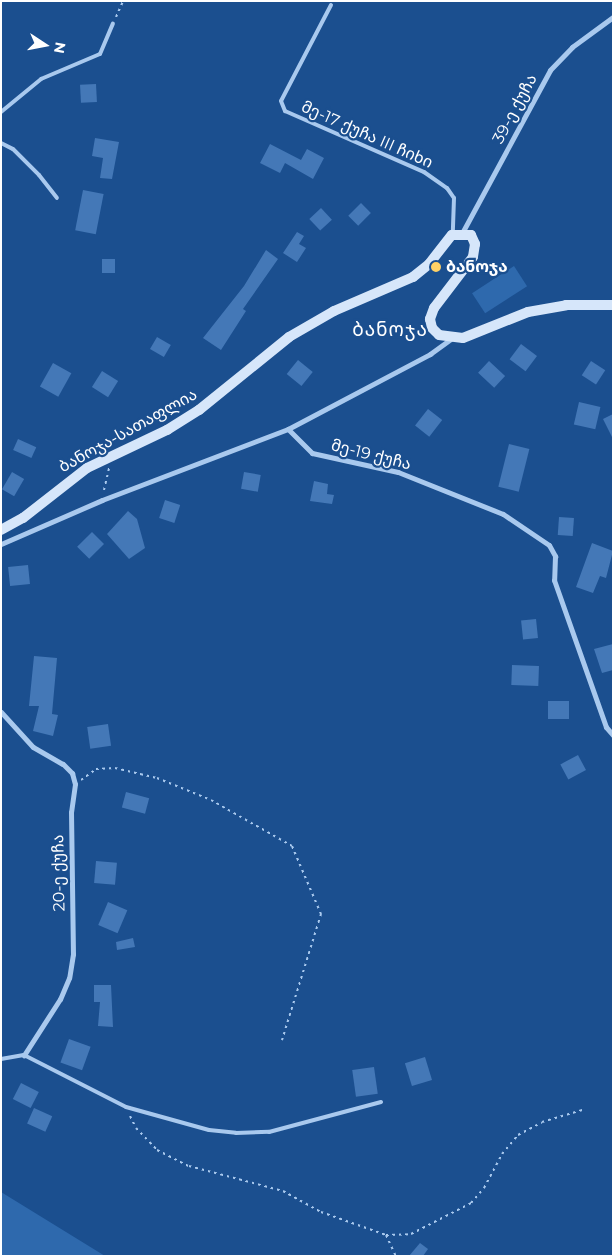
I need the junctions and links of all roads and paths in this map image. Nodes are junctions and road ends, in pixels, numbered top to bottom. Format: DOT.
graph roads {
  1 [pos="123,1"];
  2 [pos="332,5"];
  3 [pos="613,17"];
  4 [pos="113,24"];
  5 [pos="1,112"];
  6 [pos="1,143"];
  7 [pos="57,198"];
  8 [pos="457,234"];
  9 [pos="613,305"];
  10 [pos="450,339"];
  11 [pos="288,429"];
  12 [pos="112,455"];
  13 [pos="102,500"];
  14 [pos="1,530"];
  15 [pos="1,544"];
  16 [pos="1,712"];
  17 [pos="613,735"];
  18 [pos="75,784"];
  19 [pos="282,1040"];
  20 [pos="24,1055"];
  21 [pos="1,1058"];
  22 [pos="381,1102"];
  23 [pos="126,1107"];
  24 [pos="582,1110"];
  25 [pos="386,1235"];
  26 [pos="396,1256"];
  1 -- 4 [label="path"];
  2 -- 8 [label="lane, მე-17 ქუჩა III ჩიხი"];
  3 -- 8 [label="street, 39-ე ქუჩა"];
  4 -- 5 [label="lane"];
  6 -- 7 [label="lane"];
  8 -- 10 [label="street"];
  8 -- 12 [label="street, ბანოჯა-სათაფლია"];
  9 -- 10 [label="street"];
  10 -- 11 [label="street"];
  11 -- 13 [label="street"];
  11 -- 17 [label="street, მე-19 ქუჩა"];
  12 -- 13 [label="path"];
  12 -- 14 [label="street, ბანოჯა-სათაფლია"];
  13 -- 15 [label="street"];
  16 -- 18 [label="street"];
  18 -- 19 [label="path"];
  18 -- 20 [label="street, 20-ე ქუჩა"];
  20 -- 21 [label="lane"];
  20 -- 23 [label="lane"];
  22 -- 23 [label="lane"];
  23 -- 25 [label="path"];
  24 -- 25 [label="path"];
  25 -- 26 [label="path"];
}
